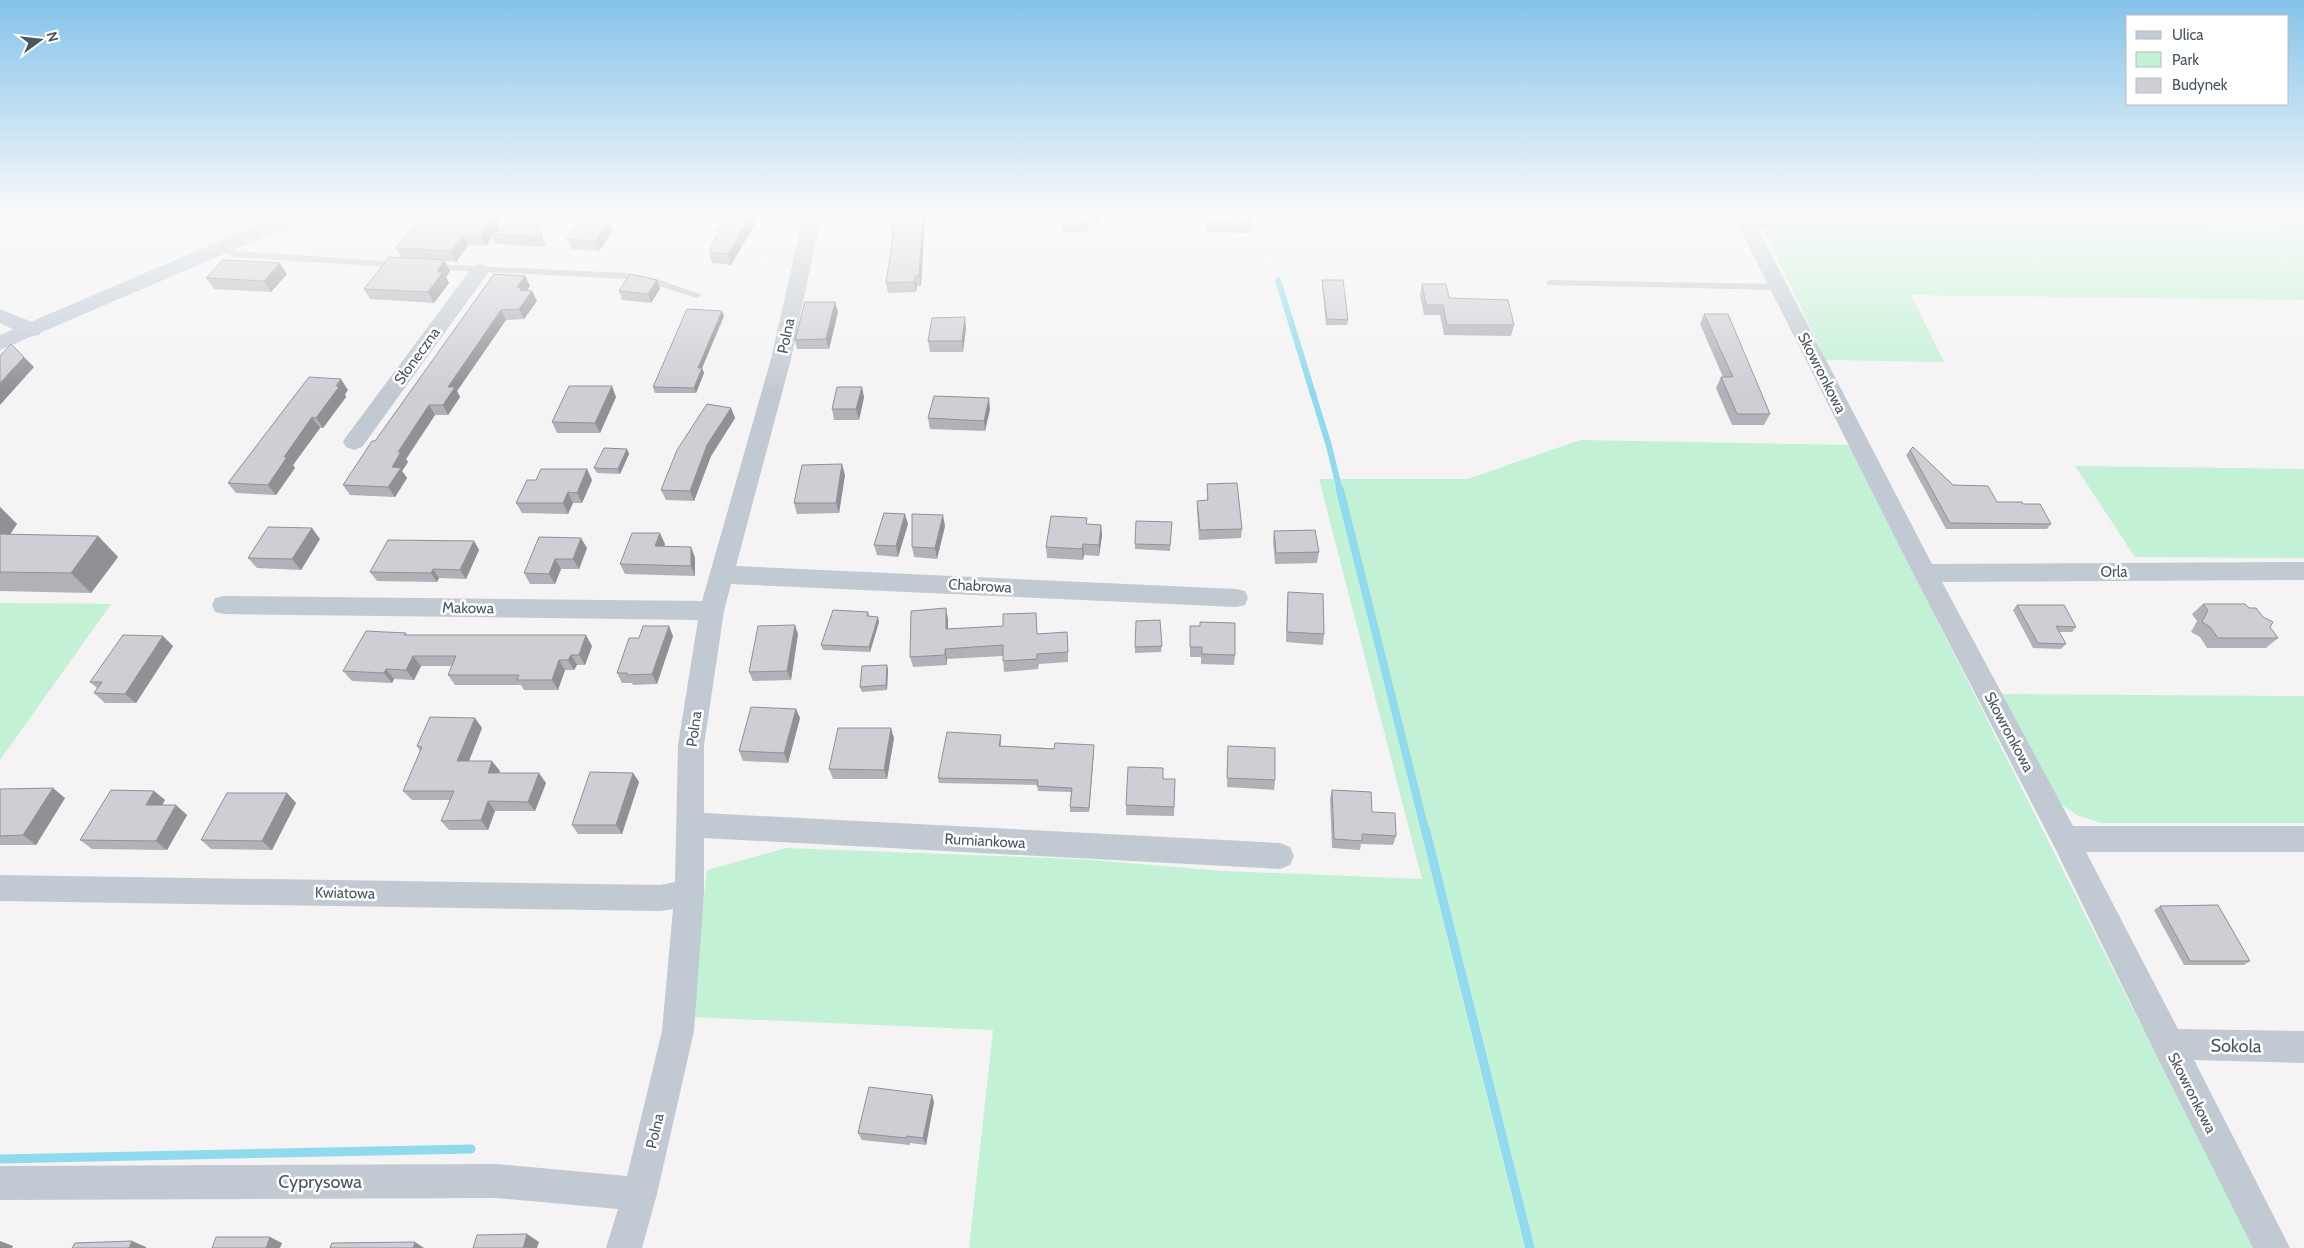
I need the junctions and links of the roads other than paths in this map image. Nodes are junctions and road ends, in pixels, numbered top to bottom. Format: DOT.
graph roads {
  1 [pos="160,275"];
  2 [pos="476,275"];
  3 [pos="607,275"];
  4 [pos="799,275"];
  5 [pos="1772,275"];
  6 [pos="1550,283"];
  7 [pos="1778,287"];
  8 [pos="697,295"];
  9 [pos="0,315"];
  10 [pos="32,330"];
  11 [pos="0,343"];
  12 [pos="354,442"];
  13 [pos="2304,571"];
  14 [pos="1925,573"];
  15 [pos="723,575"];
  16 [pos="1236,598"];
  17 [pos="224,605"];
  18 [pos="712,611"];
  19 [pos="689,825"];
  20 [pos="2065,839"];
  21 [pos="2304,839"];
  22 [pos="1280,856"];
  23 [pos="0,888"];
  24 [pos="689,893"];
  25 [pos="2167,1044"];
  26 [pos="2304,1047"];
  27 [pos="0,1183"];
  28 [pos="640,1194"];
  29 [pos="624,1248"];
  30 [pos="2272,1248"];
  1 -- 10 [label="street"];
  2 -- 12 [label="street, Słoneczna"];
  3 -- 8 [label="lane"];
  4 -- 15 [label="street, Polna"];
  5 -- 7 [label="street, Skowronkowa"];
  6 -- 7 [label="lane"];
  7 -- 14 [label="street, Skowronkowa"];
  9 -- 10 [label="street"];
  10 -- 11 [label="street"];
  13 -- 14 [label="street, Orla"];
  14 -- 20 [label="street, Skowronkowa"];
  15 -- 16 [label="street, Chabrowa"];
  15 -- 18 [label="street, Polna"];
  17 -- 18 [label="street, Makowa"];
  18 -- 19 [label="street, Polna"];
  19 -- 22 [label="street, Rumiankowa"];
  19 -- 24 [label="street, Polna"];
  20 -- 21 [label="street"];
  20 -- 25 [label="street, Skowronkowa"];
  23 -- 24 [label="street, Kwiatowa"];
  24 -- 28 [label="street, Polna"];
  25 -- 26 [label="street, Sokola"];
  25 -- 30 [label="street, Skowronkowa"];
  27 -- 28 [label="street, Cyprysowa"];
  28 -- 29 [label="street, Polna"];
}
